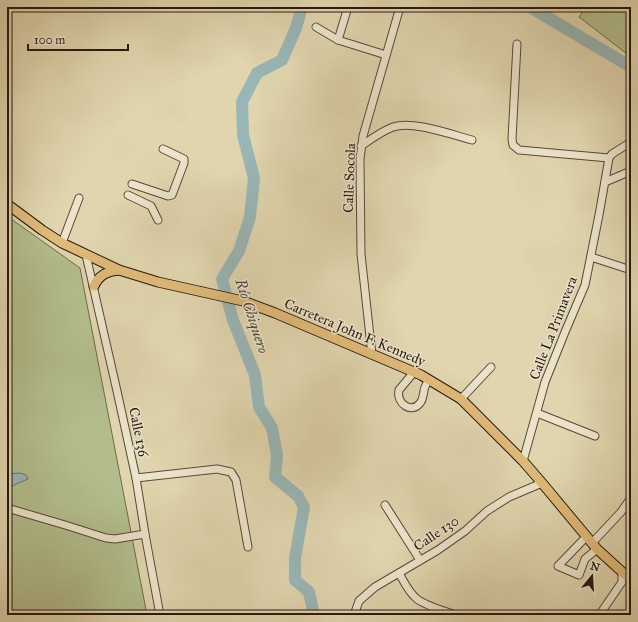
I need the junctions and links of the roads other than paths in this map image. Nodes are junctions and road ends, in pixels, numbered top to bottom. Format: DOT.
graph roads {
  1 [pos="348,7"];
  2 [pos="400,7"];
  3 [pos="316,27"];
  4 [pos="338,40"];
  5 [pos="517,44"];
  6 [pos="386,55"];
  7 [pos="472,140"];
  8 [pos="631,142"];
  9 [pos="361,146"];
  10 [pos="163,149"];
  11 [pos="609,158"];
  12 [pos="631,171"];
  13 [pos="605,182"];
  14 [pos="132,184"];
  15 [pos="128,195"];
  16 [pos="79,198"];
  17 [pos="7,204"];
  18 [pos="158,220"];
  19 [pos="62,243"];
  20 [pos="86,255"];
  21 [pos="591,257"];
  22 [pos="119,270"];
  23 [pos="631,270"];
  24 [pos="94,286"];
  25 [pos="372,355"];
  26 [pos="491,367"];
  27 [pos="414,372"];
  28 [pos="429,380"];
  29 [pos="461,399"];
  30 [pos="537,413"];
  31 [pos="595,436"];
  32 [pos="523,461"];
  33 [pos="136,478"];
  34 [pos="542,483"];
  35 [pos="630,499"];
  36 [pos="385,505"];
  37 [pos="7,508"];
  38 [pos="145,534"];
  39 [pos="592,543"];
  40 [pos="248,547"];
  41 [pos="420,560"];
  42 [pos="399,573"];
  43 [pos="628,581"];
  44 [pos="600,614"];
  45 [pos="160,615"];
  46 [pos="354,615"];
  47 [pos="456,615"];
  1 -- 4 [label="street"];
  2 -- 6 [label="street, Calle Socola"];
  3 -- 4 [label="street"];
  4 -- 6 [label="street"];
  5 -- 11 [label="street"];
  6 -- 9 [label="street, Calle Socola"];
  7 -- 9 [label="street"];
  8 -- 11 [label="street"];
  9 -- 25 [label="street, Calle Socola"];
  10 -- 14 [label="street"];
  11 -- 13 [label="street, Calle La Primavera"];
  12 -- 13 [label="street"];
  13 -- 21 [label="street, Calle La Primavera"];
  15 -- 18 [label="street"];
  16 -- 19 [label="street"];
  17 -- 19 [label="main road, Carretera John F. Kennedy"];
  19 -- 20 [label="main road, Carretera John F. Kennedy"];
  20 -- 22 [label="main road, Carretera John F. Kennedy"];
  20 -- 24 [label="street, Calle 136"];
  21 -- 23 [label="street"];
  21 -- 30 [label="street, Calle La Primavera"];
  22 -- 24 [label="main road"];
  22 -- 25 [label="main road, Carretera John F. Kennedy"];
  24 -- 33 [label="street, Calle 136"];
  25 -- 27 [label="main road, Carretera John F. Kennedy"];
  26 -- 29 [label="street"];
  27 -- 28 [label="main road, Carretera John F. Kennedy"];
  27 -- 28 [label="street"];
  28 -- 29 [label="main road, Carretera John F. Kennedy"];
  29 -- 32 [label="main road, Carretera John F. Kennedy"];
  30 -- 31 [label="street"];
  30 -- 32 [label="street, Calle La Primavera"];
  32 -- 34 [label="main road, Carretera John F. Kennedy"];
  33 -- 38 [label="street, Calle 136"];
  33 -- 40 [label="street"];
  34 -- 39 [label="main road, Carretera John F. Kennedy"];
  34 -- 41 [label="street, Calle 130"];
  35 -- 39 [label="street"];
  36 -- 41 [label="street"];
  37 -- 38 [label="street"];
  38 -- 45 [label="street, Calle 136"];
  39 -- 39 [label="street"];
  39 -- 43 [label="main road, Carretera John F. Kennedy"];
  41 -- 42 [label="street, Calle 130"];
  42 -- 46 [label="street, Calle 130"];
  42 -- 47 [label="street"];
  43 -- 44 [label="street"];
}
